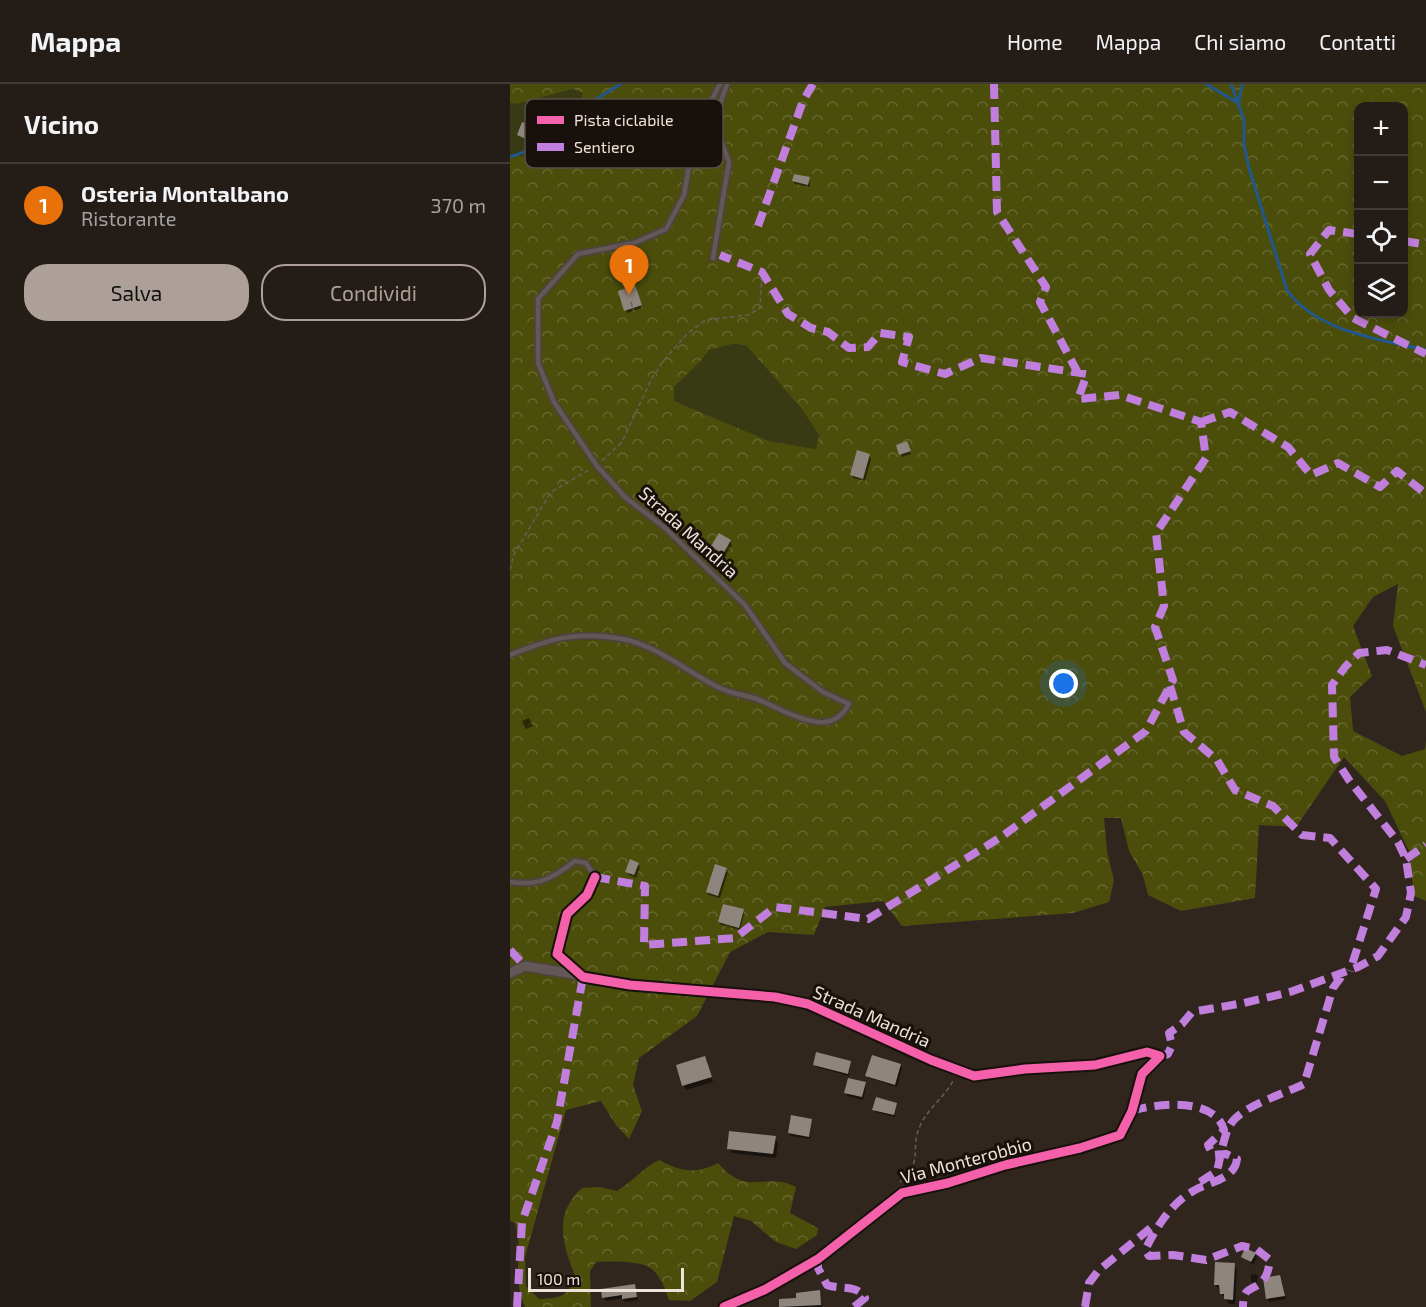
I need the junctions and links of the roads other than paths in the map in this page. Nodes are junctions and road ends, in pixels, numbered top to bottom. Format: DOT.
graph roads {
  1 [pos="720,84"];
  2 [pos="727,84"];
  3 [pos="712,99"];
  4 [pos="722,99"];
  5 [pos="723,146"];
  6 [pos="689,168"];
  7 [pos="713,258"];
  8 [pos="510,655"];
  9 [pos="595,878"];
  10 [pos="510,882"];
  11 [pos="510,974"];
  12 [pos="579,975"];
  13 [pos="1160,1056"];
  14 [pos="724,1307"];
  1 -- 3 [label="lane, Strada Mandria"];
  2 -- 4 [label="lane"];
  5 -- 7 [label="lane"];
  6 -- 8 [label="lane, Strada Mandria"];
  9 -- 10 [label="lane"];
  9 -- 12 [label="street"];
  11 -- 12 [label="street, Strada Mandria"];
  12 -- 13 [label="street, Strada Mandria"];
  13 -- 14 [label="street, Via Monterobbio"];
}
